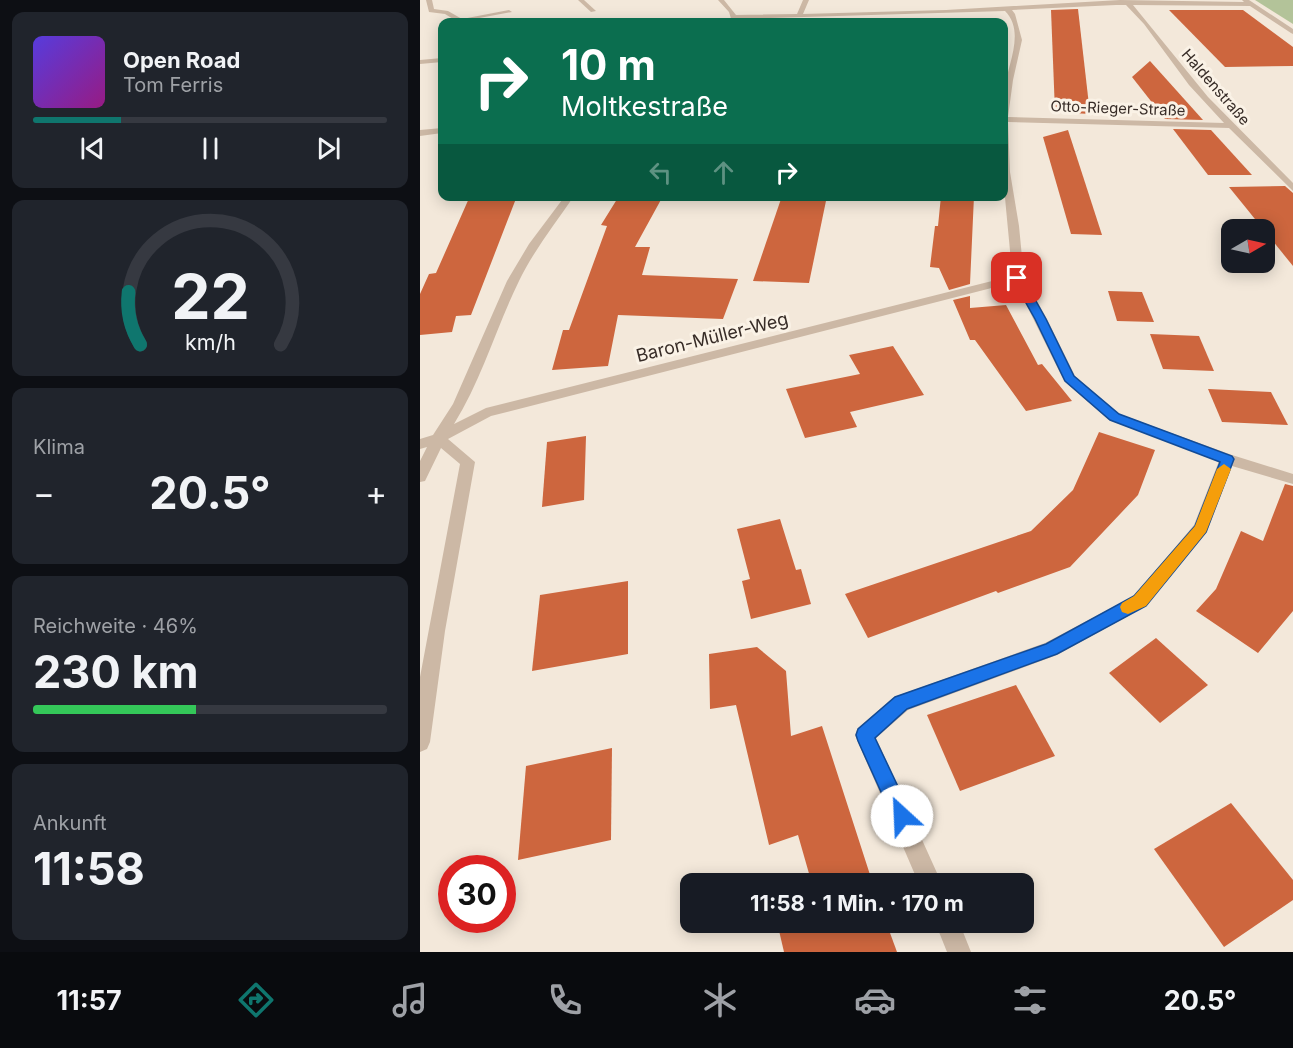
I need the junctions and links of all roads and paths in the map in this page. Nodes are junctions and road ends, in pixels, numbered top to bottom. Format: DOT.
graph roads {
  1 [pos="429,0"];
  2 [pos="581,0"];
  3 [pos="721,0"];
  4 [pos="806,0"];
  5 [pos="941,0"];
  6 [pos="1245,0"];
  7 [pos="1125,1"];
  8 [pos="1252,4"];
  9 [pos="1006,9"];
  10 [pos="431,11"];
  11 [pos="593,11"];
  12 [pos="420,12"];
  13 [pos="509,12"];
  14 [pos="946,12"];
  15 [pos="800,14"];
  16 [pos="455,18"];
  17 [pos="480,18"];
  18 [pos="734,18"];
  19 [pos="757,18"];
  20 [pos="1293,32"];
  21 [pos="438,60"];
  22 [pos="420,62"];
  23 [pos="1008,88"];
  24 [pos="1008,119"];
  25 [pos="1230,126"];
  26 [pos="438,131"];
  27 [pos="420,133"];
  28 [pos="1293,189"];
  29 [pos="1008,190"];
  30 [pos="566,201"];
  31 [pos="1017,278"];
  32 [pos="438,438"];
  33 [pos="420,444"];
  34 [pos="1227,459"];
  35 [pos="420,477"];
  36 [pos="1293,479"];
  37 [pos="420,742"];
  38 [pos="926,873"];
  39 [pos="951,933"];
  40 [pos="959,952"];
  1 -- 10 [label="street"];
  2 -- 11 [label="street"];
  3 -- 18 [label="street"];
  4 -- 15 [label="street"];
  5 -- 14 [label="street"];
  6 -- 8 [label="street"];
  7 -- 8 [label="street"];
  7 -- 9 [label="street"];
  7 -- 25 [label="street, Haldenstraße"];
  8 -- 20 [label="street"];
  9 -- 14 [label="street"];
  9 -- 23 [label="street"];
  10 -- 12 [label="street"];
  10 -- 16 [label="street"];
  13 -- 17 [label="street"];
  14 -- 15 [label="street"];
  15 -- 19 [label="street"];
  21 -- 22 [label="street"];
  24 -- 25 [label="street, Otto-Rieger-Straße"];
  25 -- 28 [label="street, Haldenstraße"];
  26 -- 27 [label="street"];
  29 -- 31 [label="street"];
  30 -- 32 [label="street"];
  31 -- 32 [label="street, Baron-Müller-Weg"];
  31 -- 34 [label="street"];
  32 -- 33 [label="street, Baron-Müller-Weg"];
  32 -- 35 [label="street"];
  32 -- 37 [label="street"];
  34 -- 36 [label="street"];
  34 -- 38 [label="street"];
  39 -- 40 [label="street"];
}
